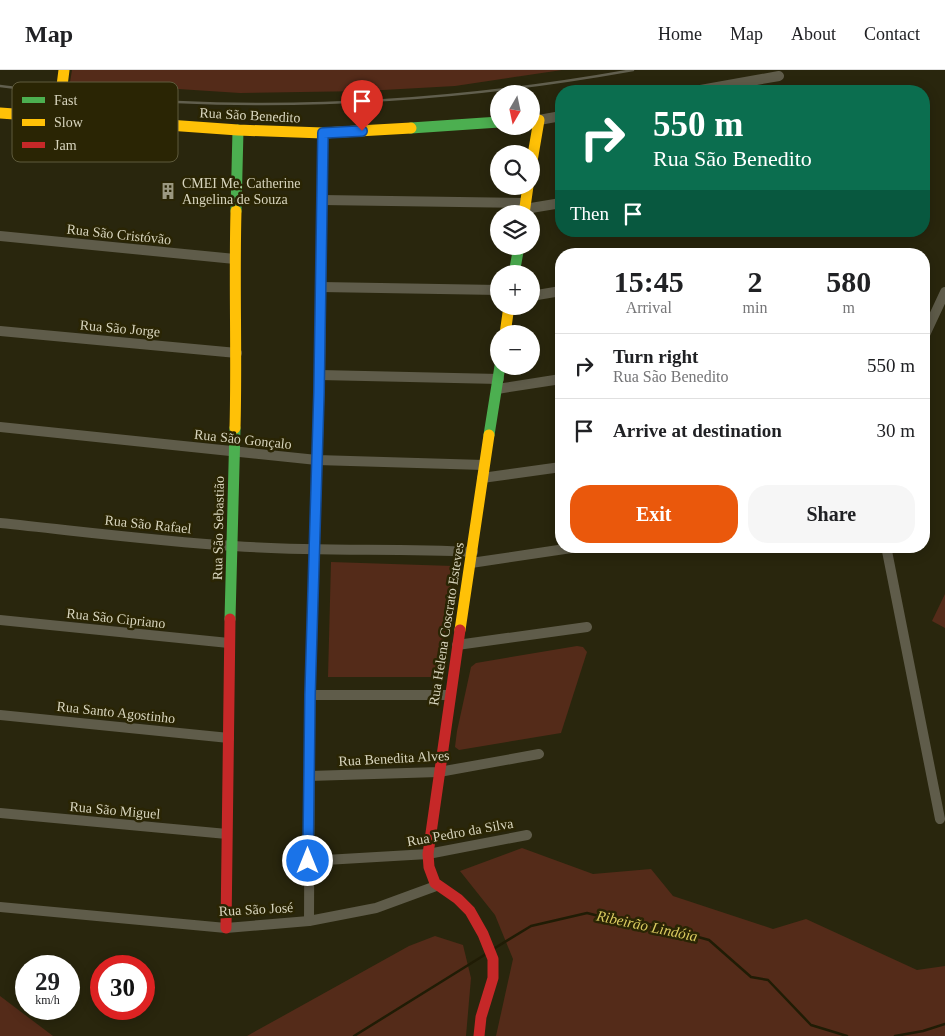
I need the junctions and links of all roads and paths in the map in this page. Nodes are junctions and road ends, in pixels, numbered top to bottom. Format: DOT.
graph roads {
  1 [pos="779,76"];
  2 [pos="729,85"];
  3 [pos="555,117"];
  4 [pos="540,119"];
  5 [pos="490,123"];
  6 [pos="178,126"];
  7 [pos="238,130"];
  8 [pos="323,133"];
  9 [pos="322,200"];
  10 [pos="555,204"];
  11 [pos="540,206"];
  12 [pos="490,207"];
  13 [pos="0,236"];
  14 [pos="235,259"];
  15 [pos="321,287"];
  16 [pos="490,290"];
  17 [pos="555,292"];
  18 [pos="945,292"];
  19 [pos="540,294"];
  20 [pos="930,324"];
  21 [pos="0,331"];
  22 [pos="236,353"];
  23 [pos="320,375"];
  24 [pos="499,375"];
  25 [pos="555,379"];
  26 [pos="498,384"];
  27 [pos="0,427"];
  28 [pos="234,452"];
  29 [pos="317,460"];
  30 [pos="484,466"];
  31 [pos="555,468"];
  32 [pos="482,478"];
  33 [pos="0,523"];
  34 [pos="233,546"];
  35 [pos="555,549"];
  36 [pos="314,550"];
  37 [pos="887,553"];
  38 [pos="472,558"];
  39 [pos="0,620"];
  40 [pos="587,627"];
  41 [pos="229,643"];
  42 [pos="457,645"];
  43 [pos="310,695"];
  44 [pos="450,695"];
  45 [pos="0,715"];
  46 [pos="229,738"];
  47 [pos="539,754"];
  48 [pos="439,772"];
  49 [pos="309,776"];
  50 [pos="0,813"];
  51 [pos="940,819"];
  52 [pos="227,834"];
  53 [pos="527,834"];
  54 [pos="428,854"];
  55 [pos="308,861"];
  56 [pos="436,886"];
  57 [pos="0,907"];
  58 [pos="309,921"];
  59 [pos="226,928"];
  60 [pos="479,1036"];
  1 -- 2 [label="street"];
  3 -- 4 [label="street"];
  5 -- 8 [label="street, Rua São Benedito"];
  6 -- 7 [label="street, Rua São Benedito"];
  7 -- 8 [label="street, Rua São Benedito"];
  7 -- 14 [label="street, Rua São Sebastião"];
  8 -- 9 [label="street"];
  9 -- 12 [label="street"];
  9 -- 15 [label="street"];
  10 -- 11 [label="street"];
  13 -- 14 [label="street, Rua São Cristóvão"];
  14 -- 22 [label="street, Rua São Sebastião"];
  15 -- 16 [label="street"];
  15 -- 23 [label="street"];
  17 -- 19 [label="street"];
  18 -- 20 [label="street"];
  21 -- 22 [label="street, Rua São Jorge"];
  22 -- 28 [label="street, Rua São Sebastião"];
  23 -- 26 [label="street"];
  23 -- 29 [label="street"];
  24 -- 26 [label="street, Rua Helena Coscrato Esteves"];
  25 -- 26 [label="street"];
  26 -- 30 [label="street, Rua Helena Coscrato Esteves"];
  27 -- 28 [label="street, Rua São Gonçalo"];
  28 -- 29 [label="street, Rua São Gonçalo"];
  28 -- 34 [label="street, Rua São Sebastião"];
  29 -- 30 [label="street, Rua São Gonçalo"];
  29 -- 36 [label="street"];
  30 -- 32 [label="street, Rua Helena Coscrato Esteves"];
  31 -- 32 [label="street"];
  32 -- 38 [label="street, Rua Helena Coscrato Esteves"];
  33 -- 34 [label="street, Rua São Rafael"];
  34 -- 36 [label="street, Rua São Rafael"];
  34 -- 41 [label="street, Rua São Sebastião"];
  35 -- 38 [label="street, Rua São Rafael"];
  36 -- 38 [label="street, Rua São Rafael"];
  36 -- 43 [label="street"];
  37 -- 51 [label="street"];
  38 -- 42 [label="street, Rua Helena Coscrato Esteves"];
  39 -- 41 [label="street, Rua São Cipriano"];
  40 -- 42 [label="street"];
  41 -- 46 [label="street, Rua São Sebastião"];
  42 -- 44 [label="street, Rua Helena Coscrato Esteves"];
  43 -- 44 [label="street"];
  43 -- 49 [label="street"];
  44 -- 48 [label="street, Rua Helena Coscrato Esteves"];
  45 -- 46 [label="street, Rua Santo Agostinho"];
  46 -- 52 [label="street, Rua São Sebastião"];
  47 -- 48 [label="street, Rua Benedita Alves"];
  48 -- 49 [label="street, Rua Benedita Alves"];
  48 -- 54 [label="street, Rua Helena Coscrato Esteves"];
  49 -- 55 [label="street"];
  50 -- 52 [label="street, Rua São Miguel"];
  52 -- 59 [label="street, Rua São Sebastião"];
  53 -- 54 [label="street, Rua Pedro da Silva"];
  54 -- 55 [label="street, Rua Pedro da Silva"];
  54 -- 56 [label="street, Rua Helena Coscrato Esteves"];
  55 -- 58 [label="street"];
  56 -- 58 [label="street, Rua São José"];
  56 -- 60 [label="street"];
  57 -- 59 [label="street, Rua São José"];
  58 -- 59 [label="street, Rua São José"];
}
